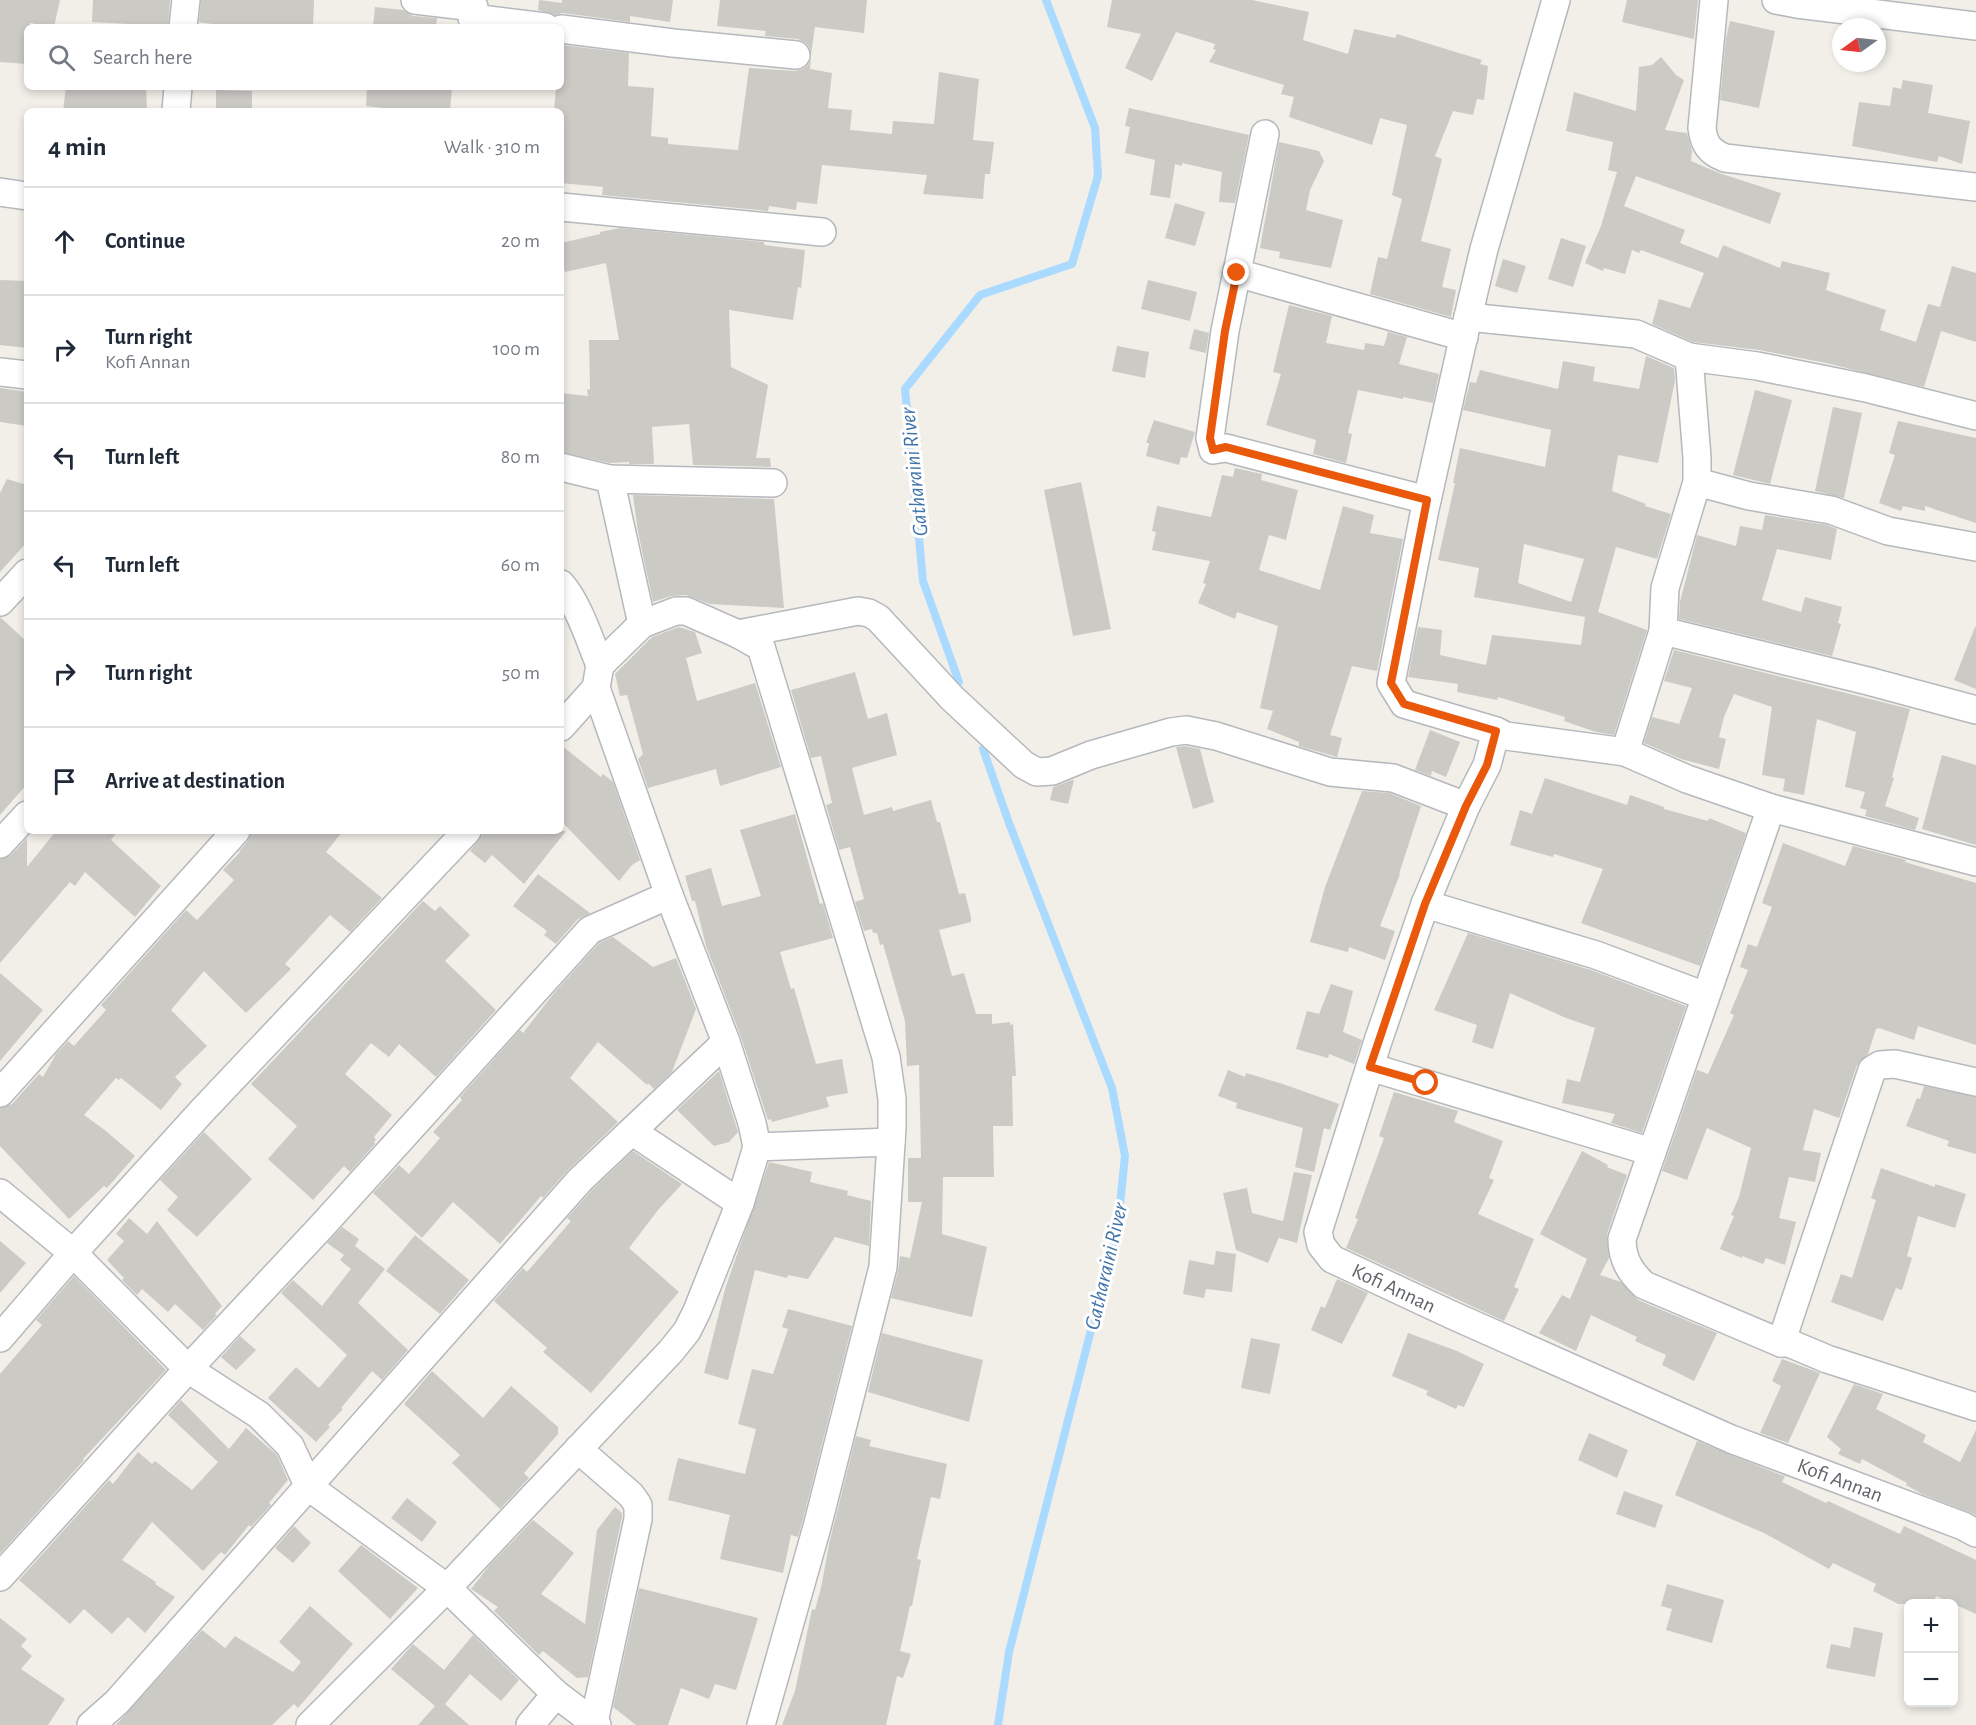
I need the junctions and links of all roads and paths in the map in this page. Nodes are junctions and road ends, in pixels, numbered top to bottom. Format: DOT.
graph roads {
  1 [pos="186,0"];
  2 [pos="415,0"];
  3 [pos="1557,0"];
  4 [pos="1714,0"];
  5 [pos="1776,0"];
  6 [pos="183,24"];
  7 [pos="530,24"];
  8 [pos="1976,26"];
  9 [pos="564,29"];
  10 [pos="796,55"];
  11 [pos="178,90"];
  12 [pos="176,108"];
  13 [pos="1265,134"];
  14 [pos="1976,186"];
  15 [pos="0,192"];
  16 [pos="24,196"];
  17 [pos="564,207"];
  18 [pos="822,232"];
  19 [pos="1237,273"];
  20 [pos="1466,327"];
  21 [pos="1689,357"];
  22 [pos="0,372"];
  23 [pos="24,375"];
  24 [pos="1976,416"];
  25 [pos="564,468"];
  26 [pos="610,479"];
  27 [pos="1696,482"];
  28 [pos="773,483"];
  29 [pos="1427,500"];
  30 [pos="1976,548"];
  31 [pos="24,576"];
  32 [pos="564,587"];
  33 [pos="0,602"];
  34 [pos="642,624"];
  35 [pos="1663,631"];
  36 [pos="738,634"];
  37 [pos="598,677"];
  38 [pos="1976,710"];
  39 [pos="564,723"];
  40 [pos="1496,731"];
  41 [pos="1624,752"];
  42 [pos="1466,806"];
  43 [pos="1771,808"];
  44 [pos="24,818"];
  45 [pos="233,834"];
  46 [pos="463,834"];
  47 [pos="0,844"];
  48 [pos="1976,862"];
  49 [pos="669,896"];
  50 [pos="1425,904"];
  51 [pos="1705,996"];
  52 [pos="726,1042"];
  53 [pos="1370,1067"];
  54 [pos="1976,1082"];
  55 [pos="0,1093"];
  56 [pos="633,1132"];
  57 [pos="891,1142"];
  58 [pos="757,1147"];
  59 [pos="1652,1152"];
  60 [pos="0,1193"];
  61 [pos="740,1203"];
  62 [pos="73,1253"];
  63 [pos="0,1338"];
  64 [pos="1781,1343"];
  65 [pos="188,1369"];
  66 [pos="1976,1407"];
  67 [pos="578,1449"];
  68 [pos="309,1487"];
  69 [pos="1976,1533"];
  70 [pos="0,1577"];
  71 [pos="447,1588"];
  72 [pos="556,1694"];
  73 [pos="596,1724"];
  74 [pos="91,1725"];
  75 [pos="310,1725"];
  76 [pos="530,1725"];
  77 [pos="761,1725"];
  1 -- 6 [label="street"];
  2 -- 7 [label="street"];
  3 -- 20 [label="street"];
  4 -- 14 [label="street"];
  5 -- 8 [label="street"];
  9 -- 10 [label="street"];
  11 -- 12 [label="street"];
  13 -- 19 [label="street"];
  15 -- 16 [label="street"];
  17 -- 18 [label="street"];
  19 -- 20 [label="street"];
  19 -- 29 [label="street"];
  20 -- 21 [label="street"];
  20 -- 29 [label="street"];
  21 -- 24 [label="street"];
  21 -- 27 [label="street"];
  22 -- 23 [label="street"];
  25 -- 26 [label="street"];
  26 -- 28 [label="street"];
  26 -- 34 [label="street"];
  27 -- 30 [label="street"];
  27 -- 35 [label="street"];
  29 -- 40 [label="street"];
  31 -- 33 [label="street"];
  32 -- 37 [label="street"];
  34 -- 36 [label="street"];
  34 -- 37 [label="street"];
  35 -- 38 [label="street"];
  35 -- 41 [label="street"];
  36 -- 42 [label="street"];
  36 -- 57 [label="street"];
  37 -- 39 [label="street"];
  37 -- 49 [label="street"];
  40 -- 41 [label="street"];
  40 -- 42 [label="street, Kofi Annan"];
  41 -- 43 [label="street"];
  42 -- 50 [label="street, Kofi Annan"];
  43 -- 48 [label="street"];
  43 -- 51 [label="street"];
  44 -- 47 [label="street"];
  45 -- 55 [label="street"];
  46 -- 62 [label="street"];
  49 -- 52 [label="street"];
  49 -- 65 [label="street"];
  50 -- 51 [label="street"];
  50 -- 53 [label="street, Kofi Annan"];
  51 -- 59 [label="street"];
  52 -- 56 [label="street"];
  52 -- 58 [label="street"];
  53 -- 59 [label="street"];
  53 -- 69 [label="street, Kofi Annan"];
  54 -- 64 [label="street"];
  56 -- 61 [label="street"];
  56 -- 68 [label="street"];
  57 -- 58 [label="street"];
  57 -- 77 [label="street"];
  58 -- 61 [label="street"];
  59 -- 64 [label="street"];
  60 -- 62 [label="street"];
  61 -- 67 [label="street"];
  62 -- 63 [label="street"];
  62 -- 65 [label="street"];
  64 -- 66 [label="street"];
  65 -- 68 [label="street"];
  65 -- 70 [label="street"];
  67 -- 71 [label="street"];
  67 -- 73 [label="street"];
  68 -- 71 [label="street"];
  68 -- 74 [label="street"];
  71 -- 72 [label="street"];
  71 -- 75 [label="street"];
  72 -- 73 [label="street"];
  72 -- 76 [label="street"];
}
